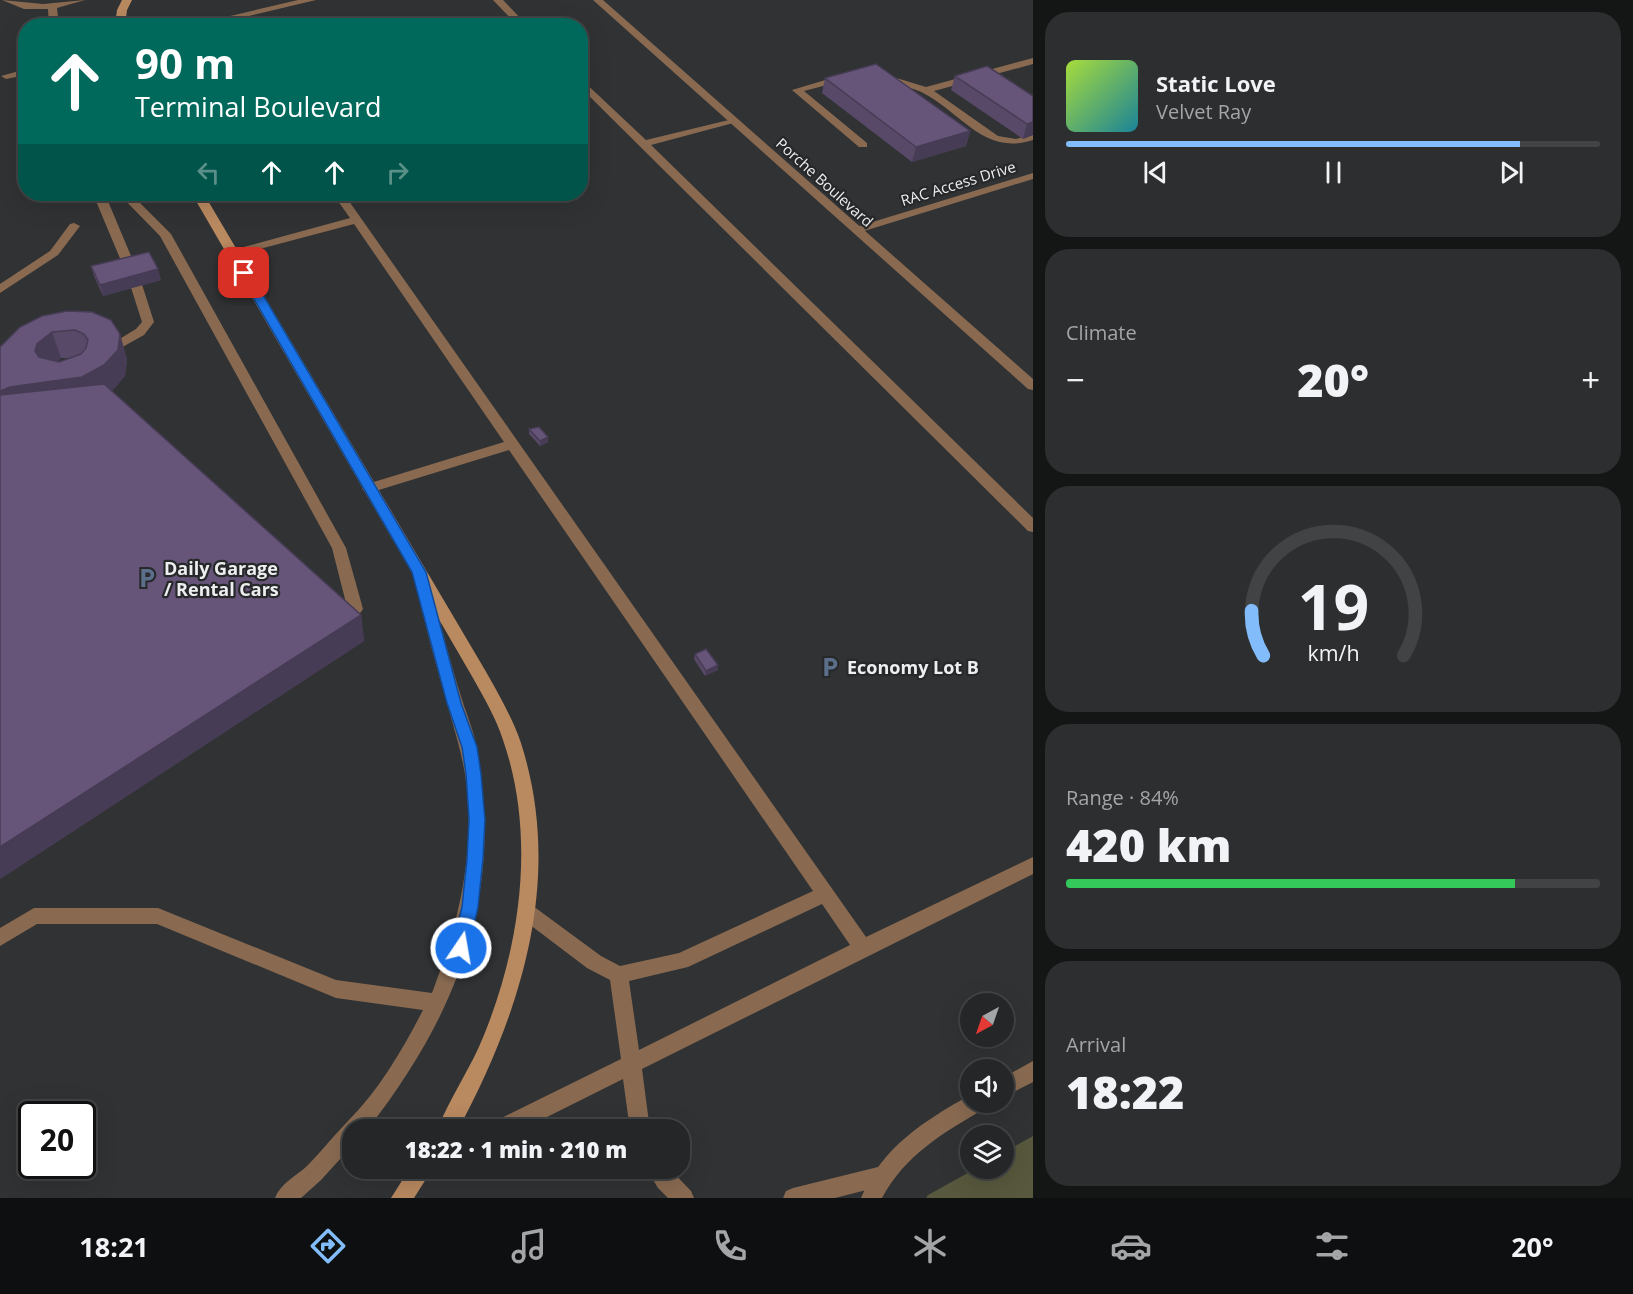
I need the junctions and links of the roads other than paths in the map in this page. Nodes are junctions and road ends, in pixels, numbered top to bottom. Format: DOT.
graph roads {
  1 [pos="7,0"];
  2 [pos="80,0"];
  3 [pos="127,0"];
  4 [pos="311,0"];
  5 [pos="498,0"];
  6 [pos="598,0"];
  7 [pos="52,7"];
  8 [pos="53,18"];
  9 [pos="121,18"];
  10 [pos="227,18"];
  11 [pos="516,18"];
  12 [pos="1033,61"];
  13 [pos="18,74"];
  14 [pos="869,74"];
  15 [pos="6,76"];
  16 [pos="850,76"];
  17 [pos="588,89"];
  18 [pos="926,90"];
  19 [pos="733,120"];
  20 [pos="1033,137"];
  21 [pos="644,144"];
  22 [pos="863,145"];
  23 [pos="1033,176"];
  24 [pos="102,201"];
  25 [pos="132,201"];
  26 [pos="202,201"];
  27 [pos="344,201"];
  28 [pos="357,220"];
  29 [pos="74,226"];
  30 [pos="857,230"];
  31 [pos="233,253"];
  32 [pos="0,289"];
  33 [pos="117,346"];
  34 [pos="1033,386"];
  35 [pos="513,444"];
  36 [pos="369,488"];
  37 [pos="1033,527"];
  38 [pos="419,572"];
  39 [pos="340,619"];
  40 [pos="1033,866"];
  41 [pos="826,894"];
  42 [pos="527,912"];
  43 [pos="0,939"];
  44 [pos="862,948"];
  45 [pos="619,975"];
  46 [pos="438,1003"];
  47 [pos="633,1062"];
  48 [pos="1033,1071"];
  49 [pos="1014,1081"];
  50 [pos="960,1112"];
  51 [pos="362,1119"];
  52 [pos="453,1119"];
  53 [pos="520,1119"];
  54 [pos="639,1119"];
  55 [pos="342,1142"];
  56 [pos="882,1176"];
  57 [pos="415,1179"];
  58 [pos="664,1179"];
  59 [pos="285,1198"];
  60 [pos="401,1198"];
  61 [pos="684,1198"];
  62 [pos="793,1198"];
  63 [pos="872,1198"];
  1 -- 7 [label="street"];
  2 -- 7 [label="street"];
  3 -- 9 [label="main road"];
  4 -- 10 [label="street"];
  5 -- 11 [label="street"];
  6 -- 19 [label="street, Porche Boulevard"];
  7 -- 8 [label="street"];
  12 -- 18 [label="street"];
  13 -- 15 [label="street"];
  14 -- 18 [label="street"];
  16 -- 22 [label="street"];
  17 -- 21 [label="street"];
  18 -- 20 [label="street"];
  19 -- 21 [label="street"];
  19 -- 30 [label="street, Porche Boulevard"];
  21 -- 37 [label="street"];
  23 -- 30 [label="street, RAC Access Drive"];
  24 -- 33 [label="street"];
  25 -- 39 [label="street"];
  26 -- 31 [label="main road"];
  27 -- 28 [label="street"];
  28 -- 31 [label="street"];
  28 -- 35 [label="street"];
  29 -- 32 [label="street"];
  30 -- 34 [label="street, Porche Boulevard"];
  31 -- 36 [label="main road"];
  35 -- 36 [label="street"];
  35 -- 41 [label="street"];
  36 -- 38 [label="main road"];
  38 -- 42 [label="main road"];
  38 -- 46 [label="street"];
  40 -- 44 [label="street"];
  41 -- 44 [label="street"];
  41 -- 45 [label="street"];
  42 -- 45 [label="street"];
  42 -- 52 [label="main road"];
  43 -- 46 [label="street"];
  44 -- 47 [label="street"];
  45 -- 47 [label="street"];
  46 -- 51 [label="street"];
  47 -- 53 [label="street"];
  47 -- 54 [label="street"];
  48 -- 49 [label="street"];
  50 -- 56 [label="street"];
  55 -- 59 [label="street"];
  56 -- 62 [label="street"];
  56 -- 63 [label="street"];
  57 -- 60 [label="main road"];
  58 -- 61 [label="street"];
}
